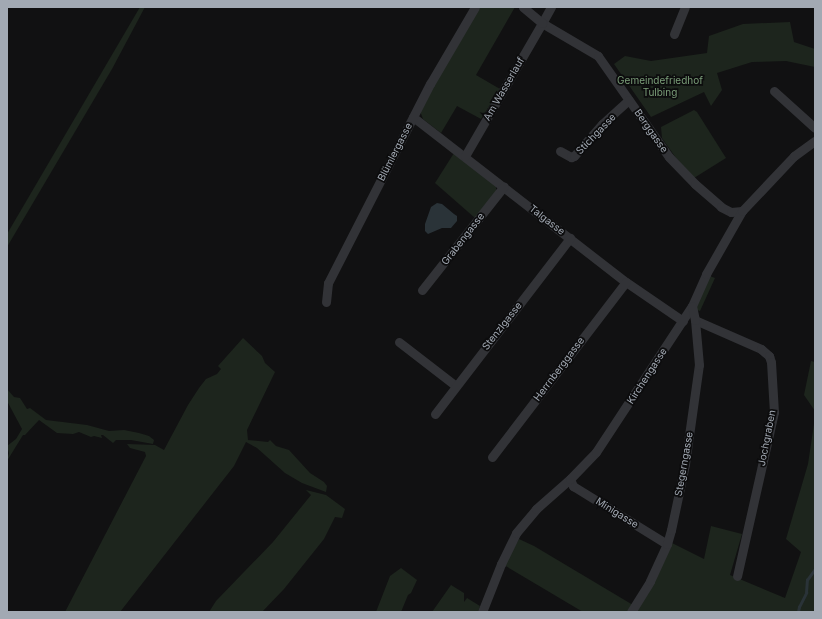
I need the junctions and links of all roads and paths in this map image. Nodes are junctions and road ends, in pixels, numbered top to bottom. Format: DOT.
graph roads {
  1 [pos="475,7"];
  2 [pos="523,7"];
  3 [pos="551,7"];
  4 [pos="685,7"];
  5 [pos="542,23"];
  6 [pos="674,34"];
  7 [pos="774,91"];
  8 [pos="629,100"];
  9 [pos="413,117"];
  10 [pos="815,128"];
  11 [pos="815,141"];
  12 [pos="560,151"];
  13 [pos="465,156"];
  14 [pos="504,186"];
  15 [pos="742,211"];
  16 [pos="570,238"];
  17 [pos="626,282"];
  18 [pos="422,290"];
  19 [pos="326,302"];
  20 [pos="692,306"];
  21 [pos="683,320"];
  22 [pos="695,320"];
  23 [pos="399,342"];
  24 [pos="456,386"];
  25 [pos="435,414"];
  26 [pos="492,457"];
  27 [pos="570,479"];
  28 [pos="667,544"];
  29 [pos="738,576"];
  30 [pos="482,612"];
  31 [pos="631,612"];
  1 -- 9 [label="street, Blümlergasse"];
  2 -- 5 [label="street"];
  3 -- 5 [label="street"];
  4 -- 6 [label="street"];
  5 -- 8 [label="street, Berggasse"];
  5 -- 13 [label="street, Am Wasserlauf"];
  7 -- 10 [label="street"];
  8 -- 12 [label="street, Stichgasse"];
  8 -- 15 [label="street, Berggasse"];
  9 -- 13 [label="street, Talgasse"];
  9 -- 19 [label="street, Blümlergasse"];
  11 -- 15 [label="street, Kirchengasse"];
  13 -- 14 [label="street, Talgasse"];
  14 -- 16 [label="street, Talgasse"];
  14 -- 18 [label="street, Grabengasse"];
  15 -- 20 [label="street, Kirchengasse"];
  16 -- 17 [label="street, Talgasse"];
  16 -- 24 [label="street, Stenzlgasse"];
  17 -- 21 [label="street, Talgasse"];
  17 -- 26 [label="street, Herrnberggasse"];
  20 -- 21 [label="street, Kirchengasse"];
  20 -- 22 [label="street, Stegerngasse"];
  21 -- 27 [label="street, Kirchengasse"];
  22 -- 28 [label="street, Stegerngasse"];
  22 -- 29 [label="street, Jochgraben"];
  23 -- 24 [label="street"];
  24 -- 25 [label="street, Stenzlgasse"];
  27 -- 28 [label="street, Minigasse"];
  27 -- 30 [label="street, Kirchengasse"];
  28 -- 31 [label="street, Stegerngasse"];
}
